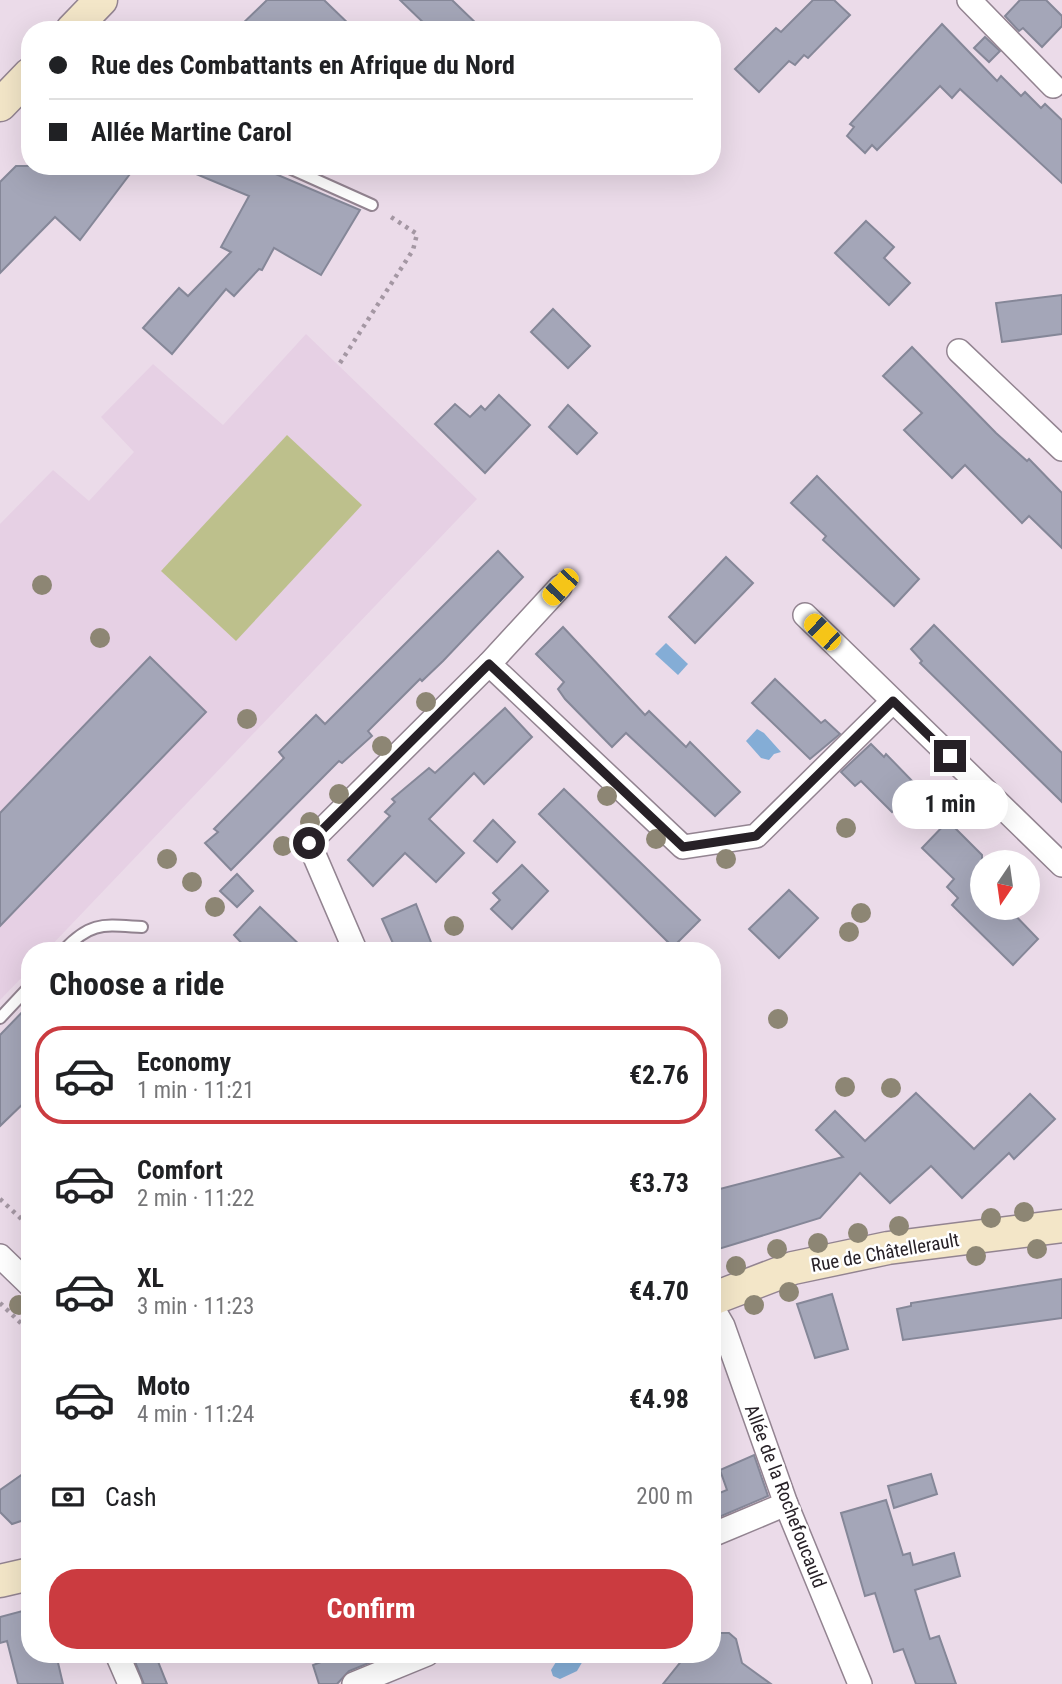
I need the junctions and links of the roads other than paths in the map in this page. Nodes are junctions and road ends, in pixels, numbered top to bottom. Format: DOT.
graph roads {
  1 [pos="969,0"];
  2 [pos="21,83"];
  3 [pos="1053,86"];
  4 [pos="0,105"];
  5 [pos="305,175"];
  6 [pos="372,205"];
  7 [pos="959,351"];
  8 [pos="1062,449"];
  9 [pos="560,587"];
  10 [pos="805,615"];
  11 [pos="489,664"];
  12 [pos="893,701"];
  13 [pos="1062,865"];
  14 [pos="142,928"];
  15 [pos="72,942"];
  16 [pos="352,942"];
  17 [pos="21,996"];
  18 [pos="0,1018"];
  19 [pos="1062,1226"];
  20 [pos="0,1256"];
  21 [pos="21,1276"];
  22 [pos="721,1296"];
  23 [pos="721,1323"];
  24 [pos="786,1504"];
  25 [pos="721,1531"];
  26 [pos="21,1576"];
  27 [pos="0,1581"];
  28 [pos="121,1663"];
  29 [pos="405,1663"];
  30 [pos="130,1684"];
  31 [pos="354,1684"];
  32 [pos="860,1684"];
  1 -- 3 [label="street"];
  2 -- 4 [label="main road"];
  5 -- 6 [label="lane"];
  7 -- 8 [label="street"];
  9 -- 11 [label="street"];
  10 -- 12 [label="street"];
  11 -- 12 [label="street"];
  11 -- 16 [label="street"];
  12 -- 13 [label="street"];
  14 -- 15 [label="lane"];
  17 -- 18 [label="lane"];
  19 -- 22 [label="main road, Rue de Châtellerault"];
  20 -- 21 [label="street"];
  23 -- 24 [label="street, Allée de la Rochefoucauld"];
  24 -- 25 [label="street"];
  24 -- 32 [label="street, Allée de la Rochefoucauld"];
  26 -- 27 [label="main road"];
  28 -- 30 [label="street"];
  29 -- 31 [label="street"];
}
